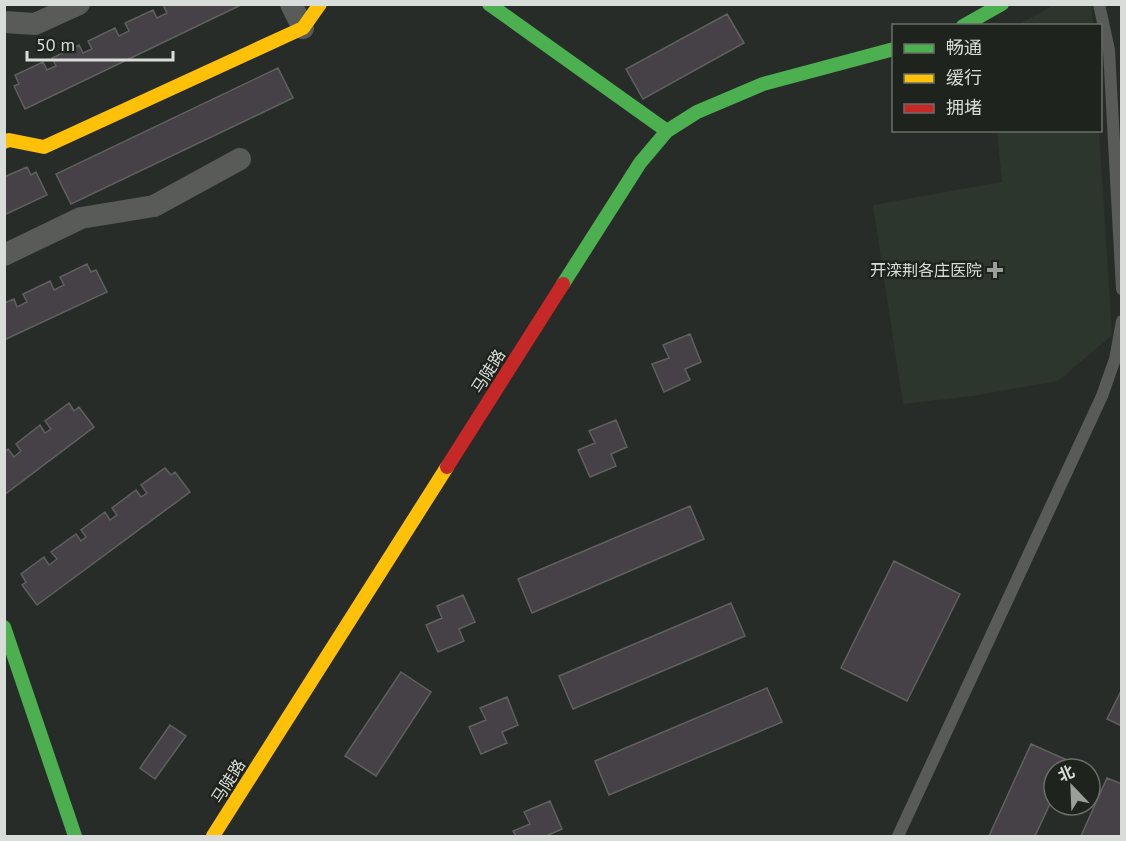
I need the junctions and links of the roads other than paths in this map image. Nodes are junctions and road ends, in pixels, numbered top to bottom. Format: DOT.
graph roads {
  1 [pos="79,4"];
  2 [pos="291,4"];
  3 [pos="320,4"];
  4 [pos="489,4"];
  5 [pos="1002,4"];
  6 [pos="1099,4"];
  7 [pos="31,14"];
  8 [pos="4,22"];
  9 [pos="967,24"];
  10 [pos="303,28"];
  11 [pos="892,49"];
  12 [pos="667,130"];
  13 [pos="4,142"];
  14 [pos="240,159"];
  15 [pos="4,255"];
  16 [pos="1122,289"];
  17 [pos="1122,321"];
  18 [pos="4,627"];
  19 [pos="75,837"];
  20 [pos="213,837"];
  21 [pos="898,837"];
  1 -- 7 [label="street"];
  2 -- 10 [label="street"];
  3 -- 10 [label="street"];
  4 -- 12 [label="street"];
  5 -- 9 [label="street"];
  6 -- 16 [label="lane"];
  7 -- 8 [label="street"];
  10 -- 13 [label="street"];
  11 -- 12 [label="street, 马陡路"];
  12 -- 20 [label="street, 马陡路"];
  14 -- 15 [label="street"];
  17 -- 21 [label="lane"];
  18 -- 19 [label="street"];
}
